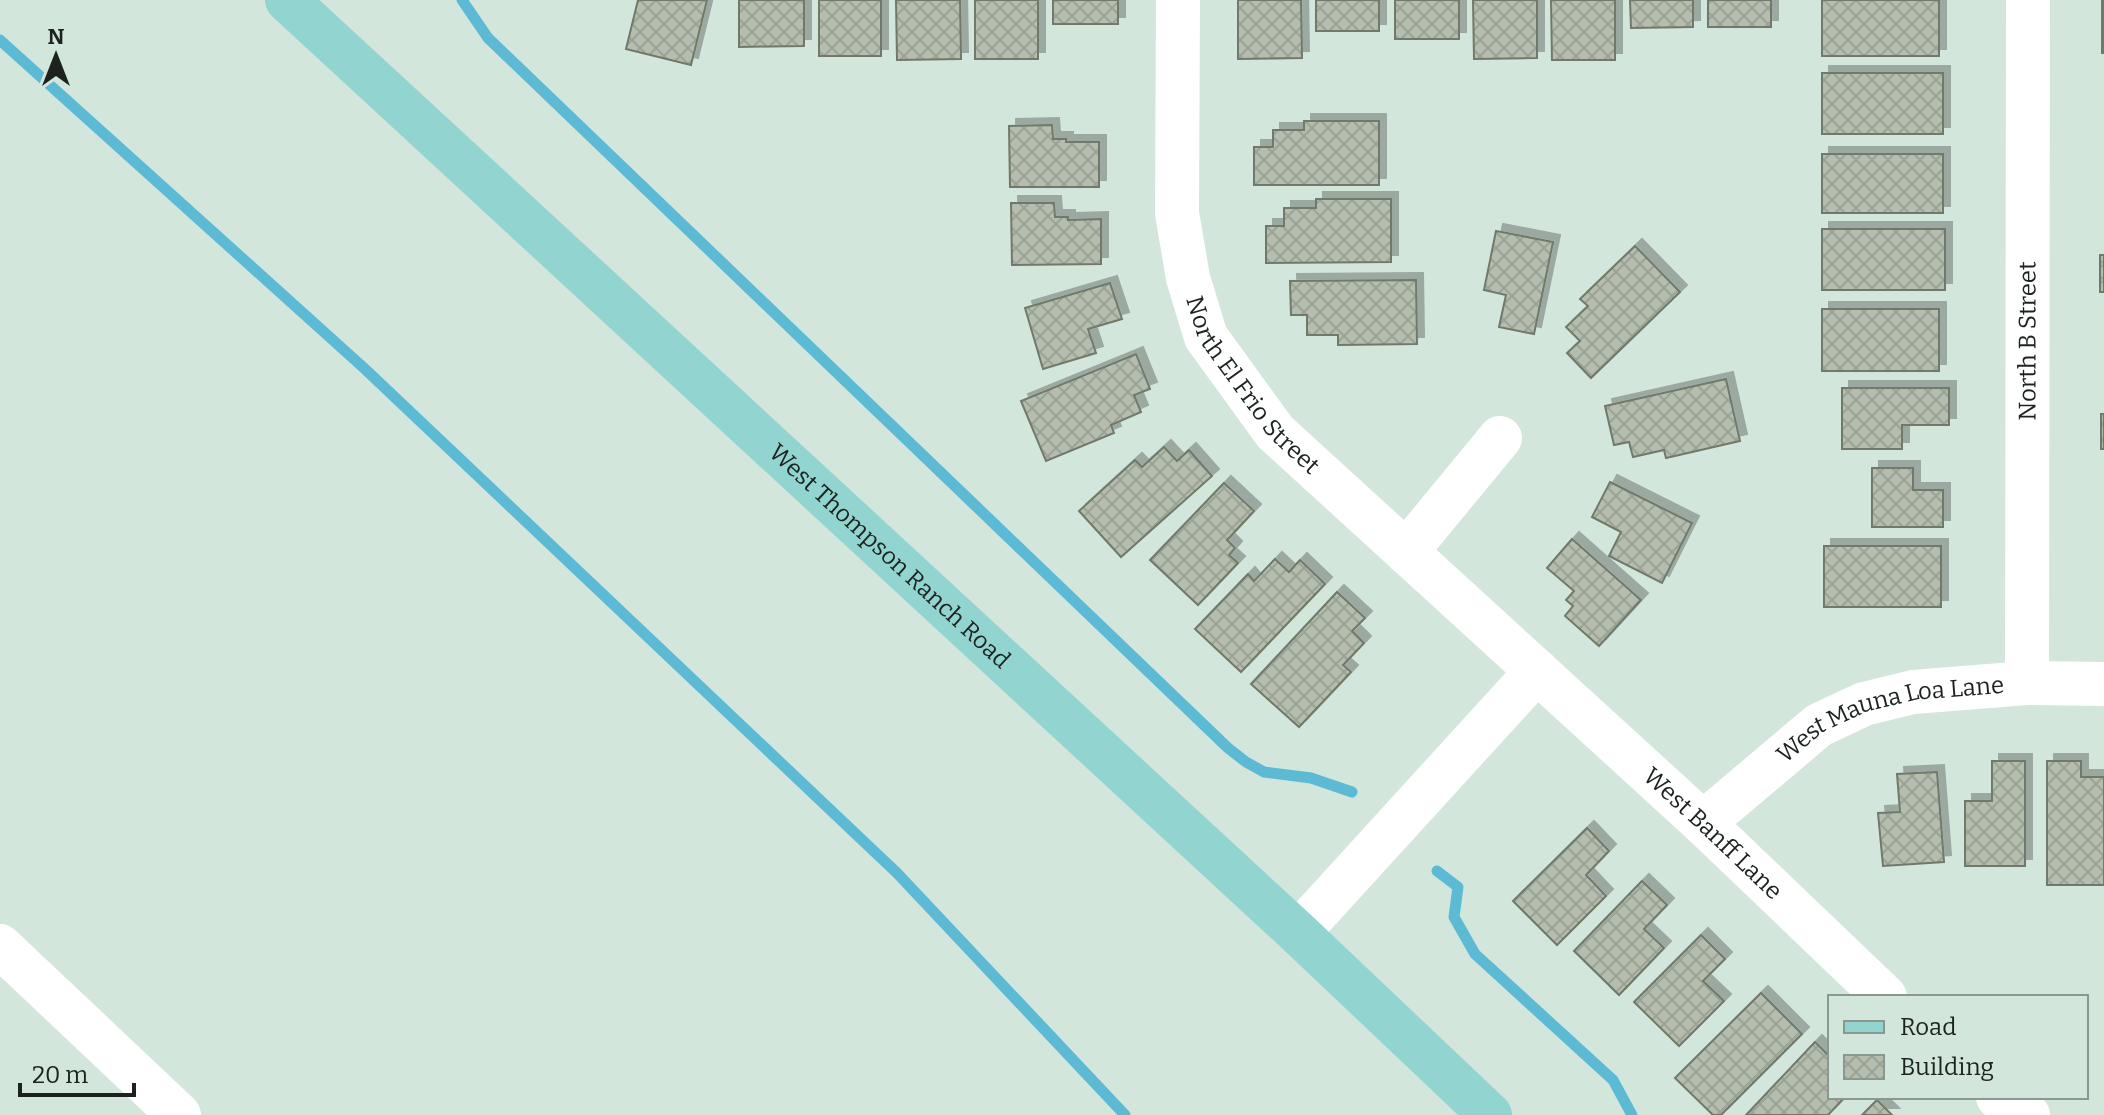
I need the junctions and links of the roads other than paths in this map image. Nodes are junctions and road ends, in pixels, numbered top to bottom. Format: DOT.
graph roads {
  1 [pos="287,0"];
  2 [pos="1178,0"];
  3 [pos="2028,0"];
  4 [pos="1500,438"];
  5 [pos="1406,552"];
  6 [pos="1537,671"];
  7 [pos="2027,683"];
  8 [pos="2104,684"];
  9 [pos="1703,823"];
  10 [pos="1298,933"];
  11 [pos="0,946"];
  12 [pos="1883,995"];
  13 [pos="2001,1099"];
  14 [pos="179,1115"];
  15 [pos="1490,1115"];
  16 [pos="2028,1115"];
  1 -- 10 [label="main road, West Thompson Ranch Road"];
  2 -- 5 [label="street, North El Frio Street"];
  3 -- 7 [label="street, North B Street"];
  4 -- 5 [label="street"];
  5 -- 6 [label="street, North El Frio Street"];
  6 -- 9 [label="street, West Banff Lane"];
  6 -- 10 [label="street"];
  7 -- 8 [label="street, West Mauna Loa Lane"];
  7 -- 9 [label="street, West Mauna Loa Lane"];
  9 -- 12 [label="street, West Banff Lane"];
  10 -- 15 [label="main road, West Thompson Ranch Road"];
  11 -- 14 [label="street"];
  13 -- 16 [label="street"];
}
